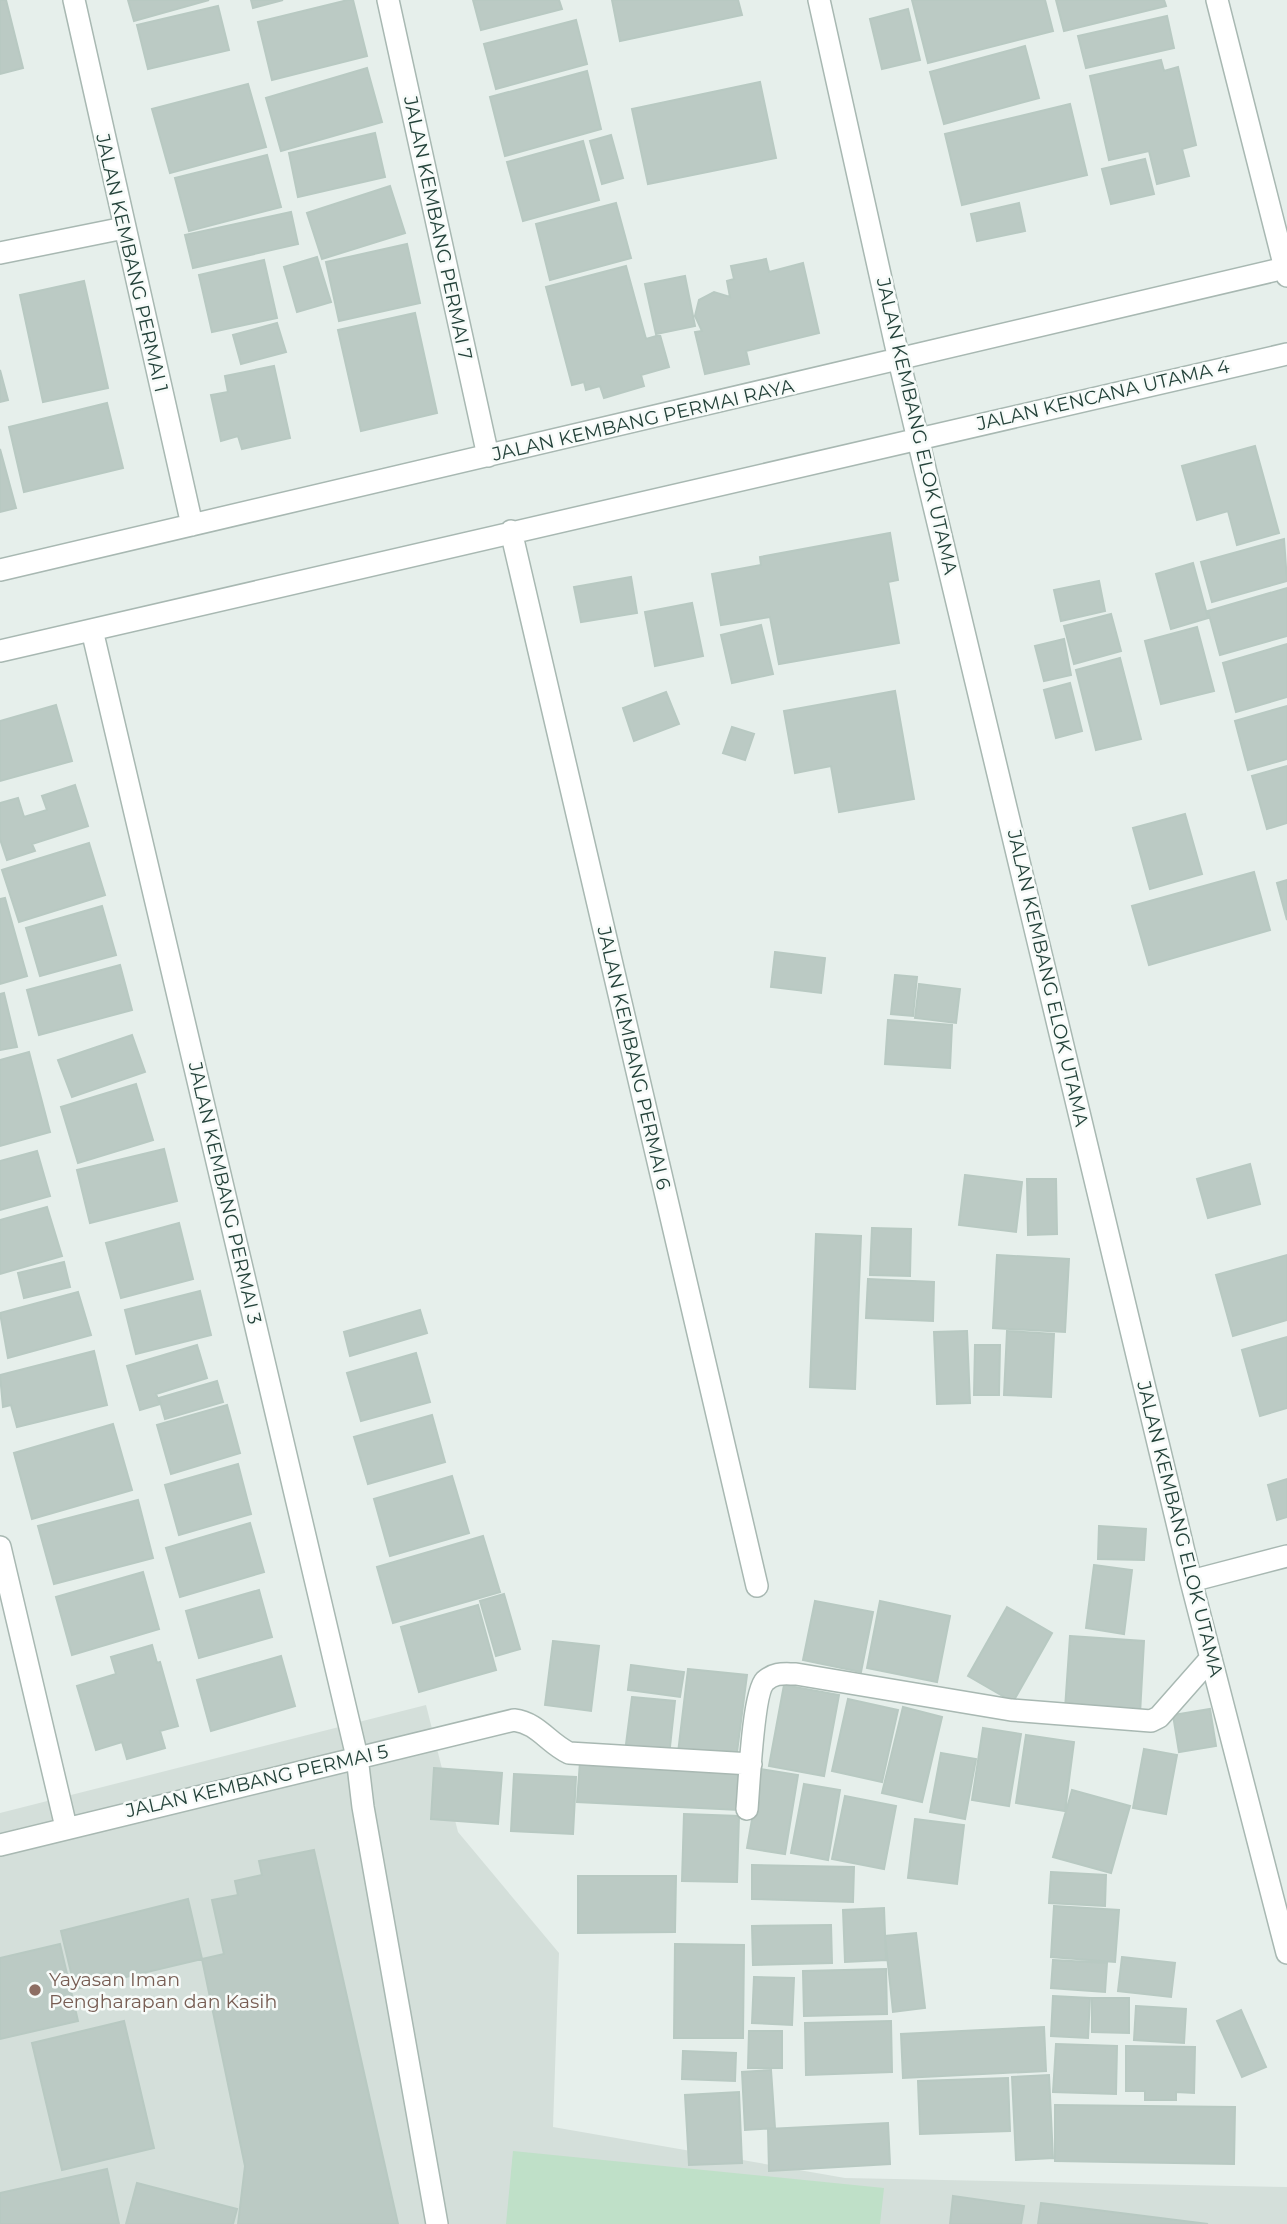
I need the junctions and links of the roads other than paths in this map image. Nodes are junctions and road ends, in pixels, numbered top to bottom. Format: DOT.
graph roads {
  1 [pos="74,0"];
  2 [pos="388,0"];
  3 [pos="819,0"];
  4 [pos="1217,0"];
  5 [pos="124,228"];
  6 [pos="0,253"];
  7 [pos="1286,272"];
  8 [pos="1287,354"];
  9 [pos="899,360"];
  10 [pos="919,436"];
  11 [pos="488,456"];
  12 [pos="192,525"];
  13 [pos="511,531"];
  14 [pos="0,570"];
  15 [pos="92,630"];
  16 [pos="0,651"];
  17 [pos="0,1547"];
  18 [pos="1287,1556"];
  19 [pos="1191,1581"];
  20 [pos="757,1586"];
  21 [pos="1211,1658"];
  22 [pos="357,1757"];
  23 [pos="751,1764"];
  24 [pos="747,1809"];
  25 [pos="66,1827"];
  26 [pos="0,1845"];
  27 [pos="1287,1953"];
  28 [pos="437,2224"];
  1 -- 5 [label="street, JALAN KEMBANG PERMAI 1"];
  2 -- 11 [label="street, JALAN KEMBANG PERMAI 7"];
  3 -- 9 [label="street, JALAN KEMBANG ELOK UTAMA"];
  4 -- 7 [label="street"];
  5 -- 6 [label="street"];
  5 -- 12 [label="street, JALAN KEMBANG PERMAI 1"];
  7 -- 9 [label="street, JALAN KEMBANG PERMAI RAYA"];
  8 -- 10 [label="street, JALAN KENCANA UTAMA 4"];
  9 -- 10 [label="street, JALAN KEMBANG ELOK UTAMA"];
  9 -- 11 [label="street, JALAN KEMBANG PERMAI RAYA"];
  10 -- 13 [label="street"];
  10 -- 19 [label="street, JALAN KEMBANG ELOK UTAMA"];
  11 -- 12 [label="street, JALAN KEMBANG PERMAI RAYA"];
  12 -- 14 [label="street, JALAN KEMBANG PERMAI RAYA"];
  13 -- 15 [label="street"];
  13 -- 20 [label="street, JALAN KEMBANG PERMAI 6"];
  15 -- 16 [label="street"];
  15 -- 22 [label="street, JALAN KEMBANG PERMAI 3"];
  17 -- 25 [label="street"];
  18 -- 19 [label="street"];
  19 -- 21 [label="street, JALAN KEMBANG ELOK UTAMA"];
  21 -- 23 [label="street"];
  21 -- 27 [label="street, JALAN KEMBANG ELOK UTAMA"];
  22 -- 23 [label="street, JALAN KEMBANG PERMAI 5"];
  22 -- 25 [label="street, JALAN KEMBANG PERMAI 5"];
  22 -- 28 [label="street, JALAN KEMBANG PERMAI 3"];
  23 -- 24 [label="street"];
  25 -- 26 [label="street, JALAN KEMBANG PERMAI 5"];
}
